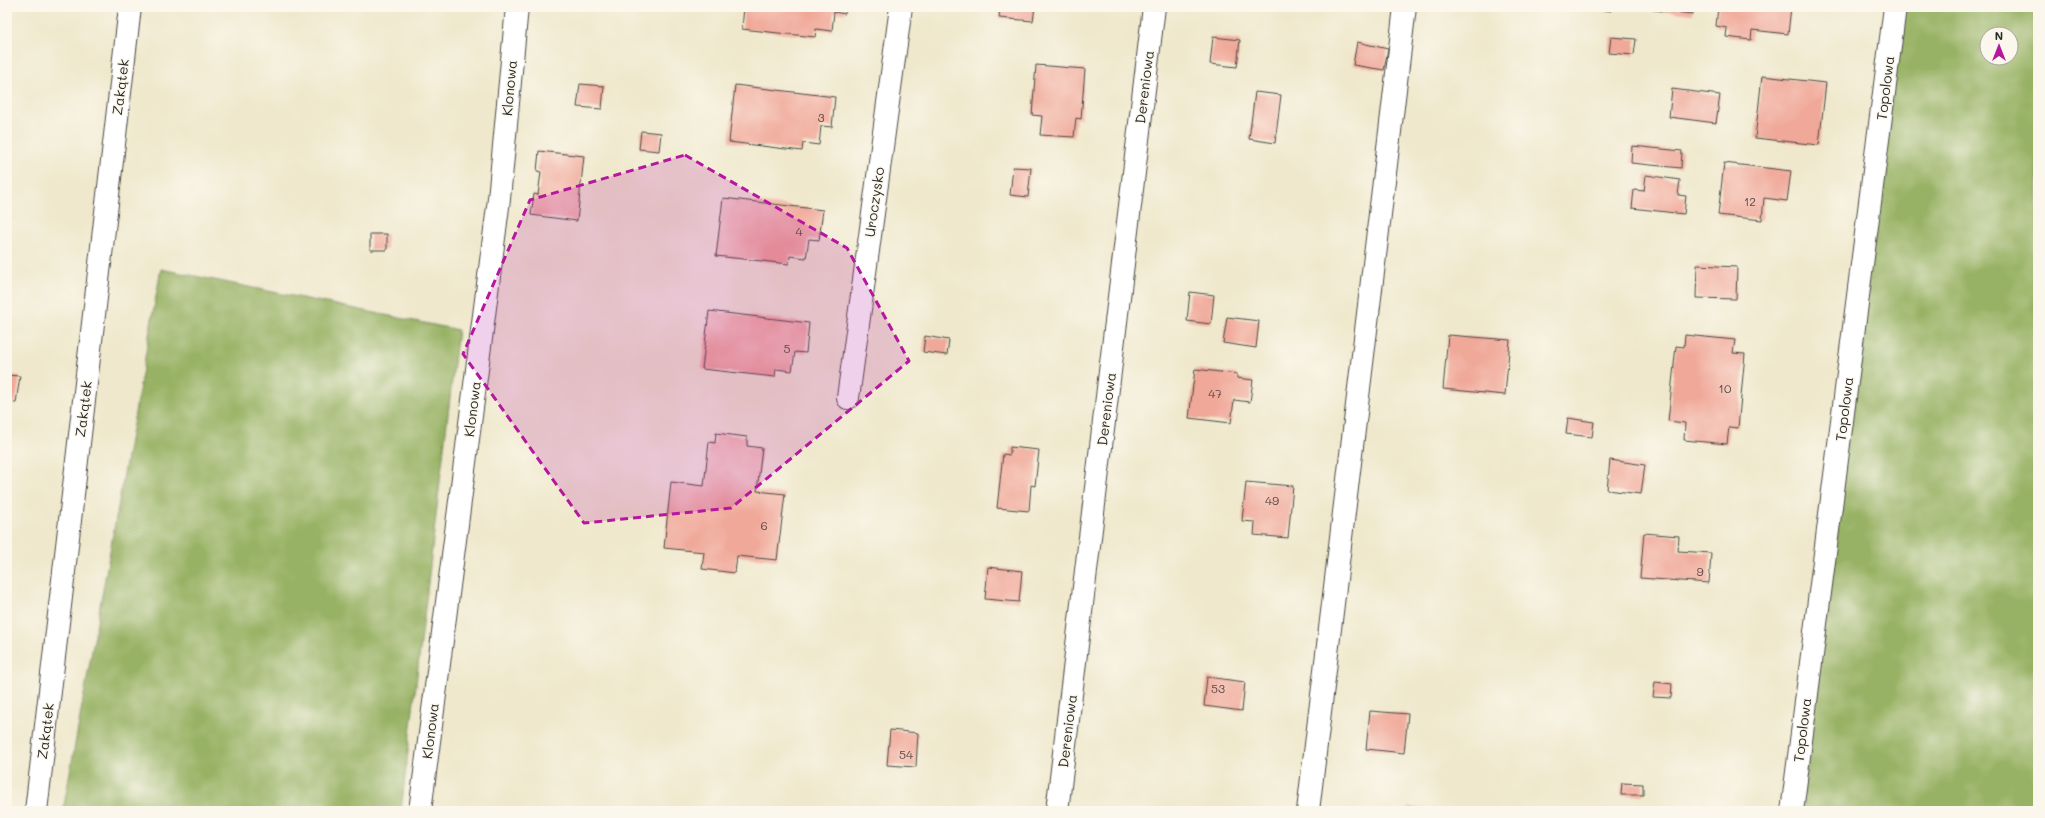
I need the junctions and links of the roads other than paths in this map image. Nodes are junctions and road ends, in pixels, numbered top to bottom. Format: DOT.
graph roads {
  1 [pos="130,7"];
  2 [pos="516,7"];
  3 [pos="901,7"];
  4 [pos="1154,7"];
  5 [pos="1405,7"];
  6 [pos="1896,7"];
  7 [pos="848,398"];
  8 [pos="36,811"];
  9 [pos="420,811"];
  10 [pos="1057,811"];
  11 [pos="1308,811"];
  12 [pos="1792,811"];
  1 -- 8 [label="street, Zakątek"];
  2 -- 9 [label="street, Klonowa"];
  3 -- 7 [label="street, Uroczysko"];
  4 -- 10 [label="street, Dereniowa"];
  5 -- 11 [label="street"];
  6 -- 12 [label="street, Topolowa"];
}
